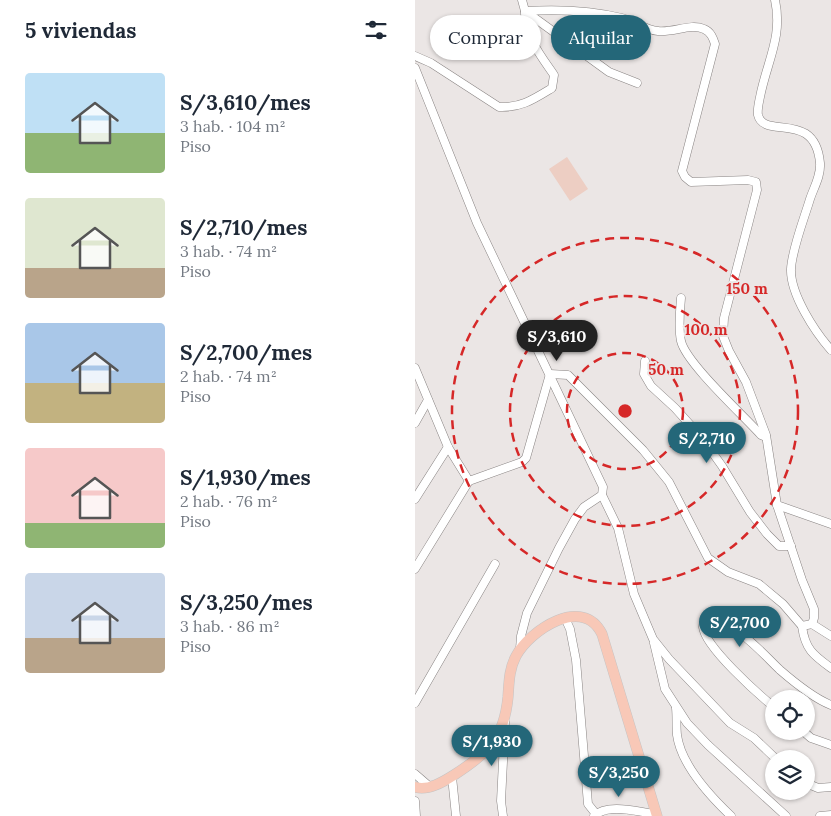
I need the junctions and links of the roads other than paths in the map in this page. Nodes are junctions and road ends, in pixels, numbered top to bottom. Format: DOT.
graph roads {
  1 [pos="522,0"];
  2 [pos="775,0"];
  3 [pos="525,11"];
  4 [pos="415,56"];
  5 [pos="415,68"];
  6 [pos="637,83"];
  7 [pos="681,298"];
  8 [pos="831,350"];
  9 [pos="645,360"];
  10 [pos="415,368"];
  11 [pos="550,374"];
  12 [pos="428,400"];
  13 [pos="415,422"];
  14 [pos="766,437"];
  15 [pos="448,446"];
  16 [pos="469,481"];
  17 [pos="602,495"];
  18 [pos="415,499"];
  19 [pos="777,505"];
  20 [pos="831,524"];
  21 [pos="791,546"];
  22 [pos="495,564"];
  23 [pos="415,570"];
  24 [pos="565,618"];
  25 [pos="812,624"];
  26 [pos="802,626"];
  27 [pos="831,636"];
  28 [pos="653,639"];
  29 [pos="520,649"];
  30 [pos="831,668"];
  31 [pos="415,686"];
  32 [pos="806,690"];
  33 [pos="422,691"];
  34 [pos="815,697"];
  35 [pos="765,700"];
  36 [pos="415,703"];
  37 [pos="831,705"];
  38 [pos="676,706"];
  39 [pos="505,718"];
  40 [pos="815,739"];
  41 [pos="831,745"];
  42 [pos="766,750"];
  43 [pos="415,774"];
  44 [pos="452,777"];
  45 [pos="815,786"];
  46 [pos="831,787"];
  47 [pos="420,790"];
  48 [pos="415,801"];
  49 [pos="595,815"];
  50 [pos="657,815"];
  51 [pos="831,815"];
  52 [pos="416,816"];
  53 [pos="456,816"];
  54 [pos="503,816"];
  55 [pos="731,816"];
  56 [pos="785,816"];
  57 [pos="820,816"];
  1 -- 3 [label="street"];
  2 -- 8 [label="street"];
  3 -- 4 [label="street"];
  3 -- 6 [label="street"];
  3 -- 14 [label="street"];
  5 -- 11 [label="street"];
  7 -- 14 [label="street"];
  9 -- 21 [label="street"];
  10 -- 12 [label="street"];
  11 -- 16 [label="street"];
  11 -- 17 [label="street"];
  11 -- 26 [label="street"];
  12 -- 13 [label="street"];
  12 -- 15 [label="street"];
  14 -- 19 [label="street"];
  15 -- 16 [label="street"];
  15 -- 18 [label="street"];
  16 -- 23 [label="street"];
  17 -- 28 [label="street"];
  17 -- 29 [label="street"];
  19 -- 20 [label="street"];
  19 -- 21 [label="street"];
  21 -- 25 [label="street"];
  22 -- 33 [label="street"];
  24 -- 29 [label="main road"];
  24 -- 49 [label="street"];
  24 -- 50 [label="main road"];
  25 -- 26 [label="street"];
  25 -- 27 [label="street"];
  26 -- 30 [label="street"];
  28 -- 38 [label="street"];
  28 -- 42 [label="street"];
  29 -- 39 [label="main road"];
  31 -- 33 [label="street"];
  32 -- 35 [label="street"];
  33 -- 36 [label="street"];
  34 -- 37 [label="street"];
  38 -- 55 [label="street"];
  38 -- 56 [label="street"];
  39 -- 44 [label="main road"];
  39 -- 54 [label="street"];
  40 -- 41 [label="street"];
  43 -- 47 [label="street"];
  44 -- 47 [label="main road"];
  44 -- 53 [label="street"];
  45 -- 46 [label="street"];
  48 -- 52 [label="street"];
  49 -- 50 [label="street"];
  51 -- 57 [label="street"];
}
